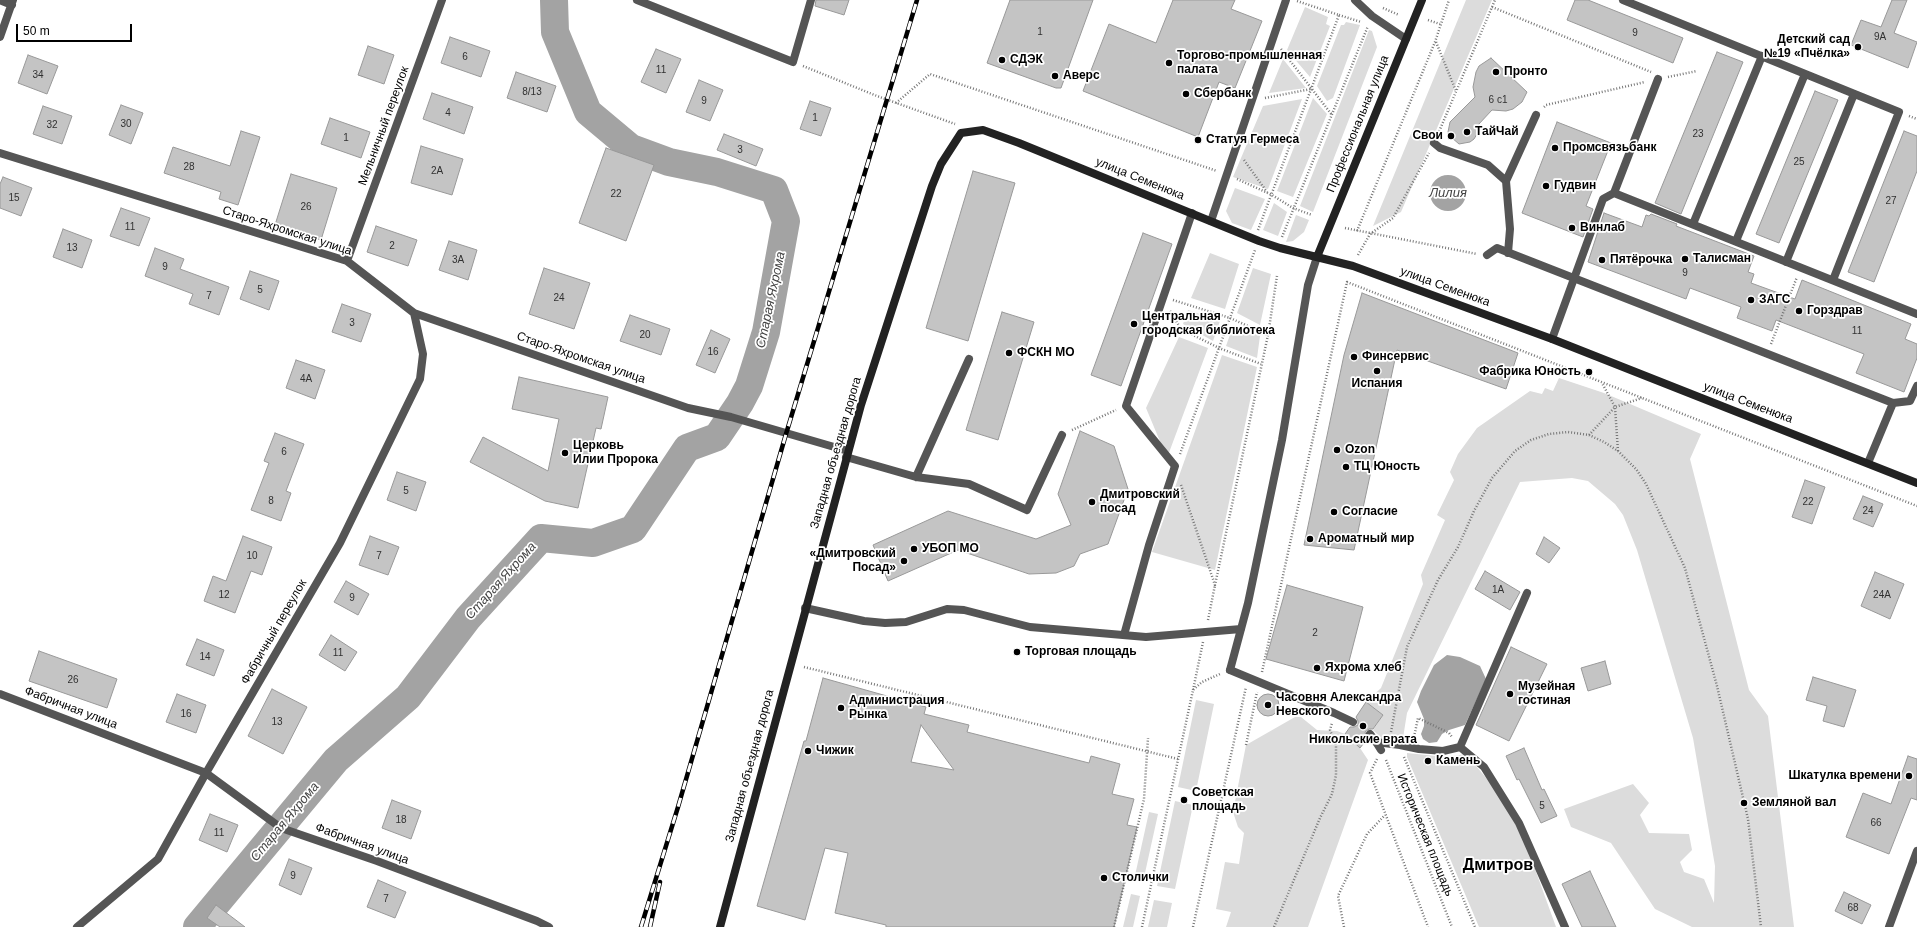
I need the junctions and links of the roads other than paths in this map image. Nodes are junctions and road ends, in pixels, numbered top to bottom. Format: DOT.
graph roads {
  1 [pos="442,0"];
  2 [pos="637,0"];
  3 [pos="811,0"];
  4 [pos="1286,0"];
  5 [pos="1355,0"];
  6 [pos="1422,0"];
  7 [pos="1623,0"];
  8 [pos="2,1"];
  9 [pos="13,2"];
  10 [pos="0,37"];
  11 [pos="1406,38"];
  12 [pos="1762,56"];
  13 [pos="1805,74"];
  14 [pos="1662,78"];
  15 [pos="1854,94"];
  16 [pos="1536,115"];
  17 [pos="960,129"];
  18 [pos="1434,143"];
  19 [pos="0,153"];
  20 [pos="1506,181"];
  21 [pos="1614,192"];
  22 [pos="1192,213"];
  23 [pos="1211,221"];
  24 [pos="1693,224"];
  25 [pos="1736,242"];
  26 [pos="1508,253"];
  27 [pos="1487,256"];
  28 [pos="1317,257"];
  29 [pos="347,261"];
  30 [pos="1786,262"];
  31 [pos="1575,279"];
  32 [pos="1833,280"];
  33 [pos="414,313"];
  34 [pos="1917,314"];
  35 [pos="1552,339"];
  36 [pos="969,359"];
  37 [pos="1917,386"];
  38 [pos="1894,403"];
  39 [pos="1062,435"];
  40 [pos="847,454"];
  41 [pos="1868,463"];
  42 [pos="916,477"];
  43 [pos="1917,483"];
  44 [pos="1527,593"];
  45 [pos="805,608"];
  46 [pos="1241,629"];
  47 [pos="1124,635"];
  48 [pos="0,694"];
  49 [pos="1353,722"];
  50 [pos="1370,734"];
  51 [pos="1376,742"];
  52 [pos="1460,746"];
  53 [pos="1381,750"];
  54 [pos="206,773"];
  55 [pos="1917,851"];
  56 [pos="77,927"];
  57 [pos="549,927"];
  58 [pos="720,927"];
  59 [pos="1565,927"];
  60 [pos="1889,927"];
  1 -- 29 [label="street, Мельничный переулок"];
  2 -- 3 [label="street"];
  4 -- 23 [label="street"];
  5 -- 11 [label="street"];
  6 -- 11 [label="main road, Профессиональная улица"];
  7 -- 12 [label="street"];
  8 -- 9 [label="street"];
  9 -- 10 [label="street"];
  11 -- 28 [label="main road, Профессиональная улица"];
  12 -- 13 [label="street"];
  12 -- 24 [label="street"];
  13 -- 15 [label="street"];
  13 -- 25 [label="street"];
  14 -- 21 [label="street"];
  15 -- 30 [label="street"];
  15 -- 32 [label="street"];
  16 -- 20 [label="street"];
  17 -- 22 [label="main road, улица Семенюка"];
  17 -- 40 [label="main road, Западная объездная дорога"];
  18 -- 20 [label="street"];
  19 -- 29 [label="street, Старо-Яхромская улица"];
  20 -- 26 [label="street"];
  21 -- 24 [label="street"];
  21 -- 31 [label="street"];
  22 -- 23 [label="main road, улица Семенюка"];
  22 -- 47 [label="street"];
  23 -- 28 [label="main road, улица Семенюка"];
  24 -- 25 [label="street"];
  25 -- 30 [label="street"];
  26 -- 27 [label="street"];
  26 -- 31 [label="street"];
  28 -- 35 [label="main road, улица Семенюка"];
  28 -- 46 [label="street"];
  29 -- 33 [label="street, Старо-Яхромская улица"];
  30 -- 32 [label="street"];
  31 -- 35 [label="street"];
  31 -- 38 [label="street"];
  32 -- 34 [label="street"];
  33 -- 40 [label="street, Старо-Яхромская улица"];
  33 -- 54 [label="street, Фабричный переулок"];
  35 -- 41 [label="main road, улица Семенюка"];
  36 -- 42 [label="street"];
  37 -- 38 [label="street"];
  38 -- 41 [label="street"];
  39 -- 42 [label="street, Старо-Яхромская улица"];
  40 -- 42 [label="street, Старо-Яхромская улица"];
  40 -- 45 [label="main road, Западная объездная дорога"];
  41 -- 43 [label="main road, улица Семенюка"];
  44 -- 52 [label="street"];
  45 -- 47 [label="street"];
  45 -- 58 [label="main road, Западная объездная дорога"];
  46 -- 47 [label="street"];
  46 -- 49 [label="street"];
  48 -- 54 [label="street, Фабричная улица"];
  50 -- 51 [label="street"];
  51 -- 52 [label="street"];
  51 -- 53 [label="street"];
  52 -- 59 [label="street"];
  54 -- 56 [label="street, Фабричный переулок"];
  54 -- 57 [label="street, Фабричная улица"];
  55 -- 60 [label="street"];
}
